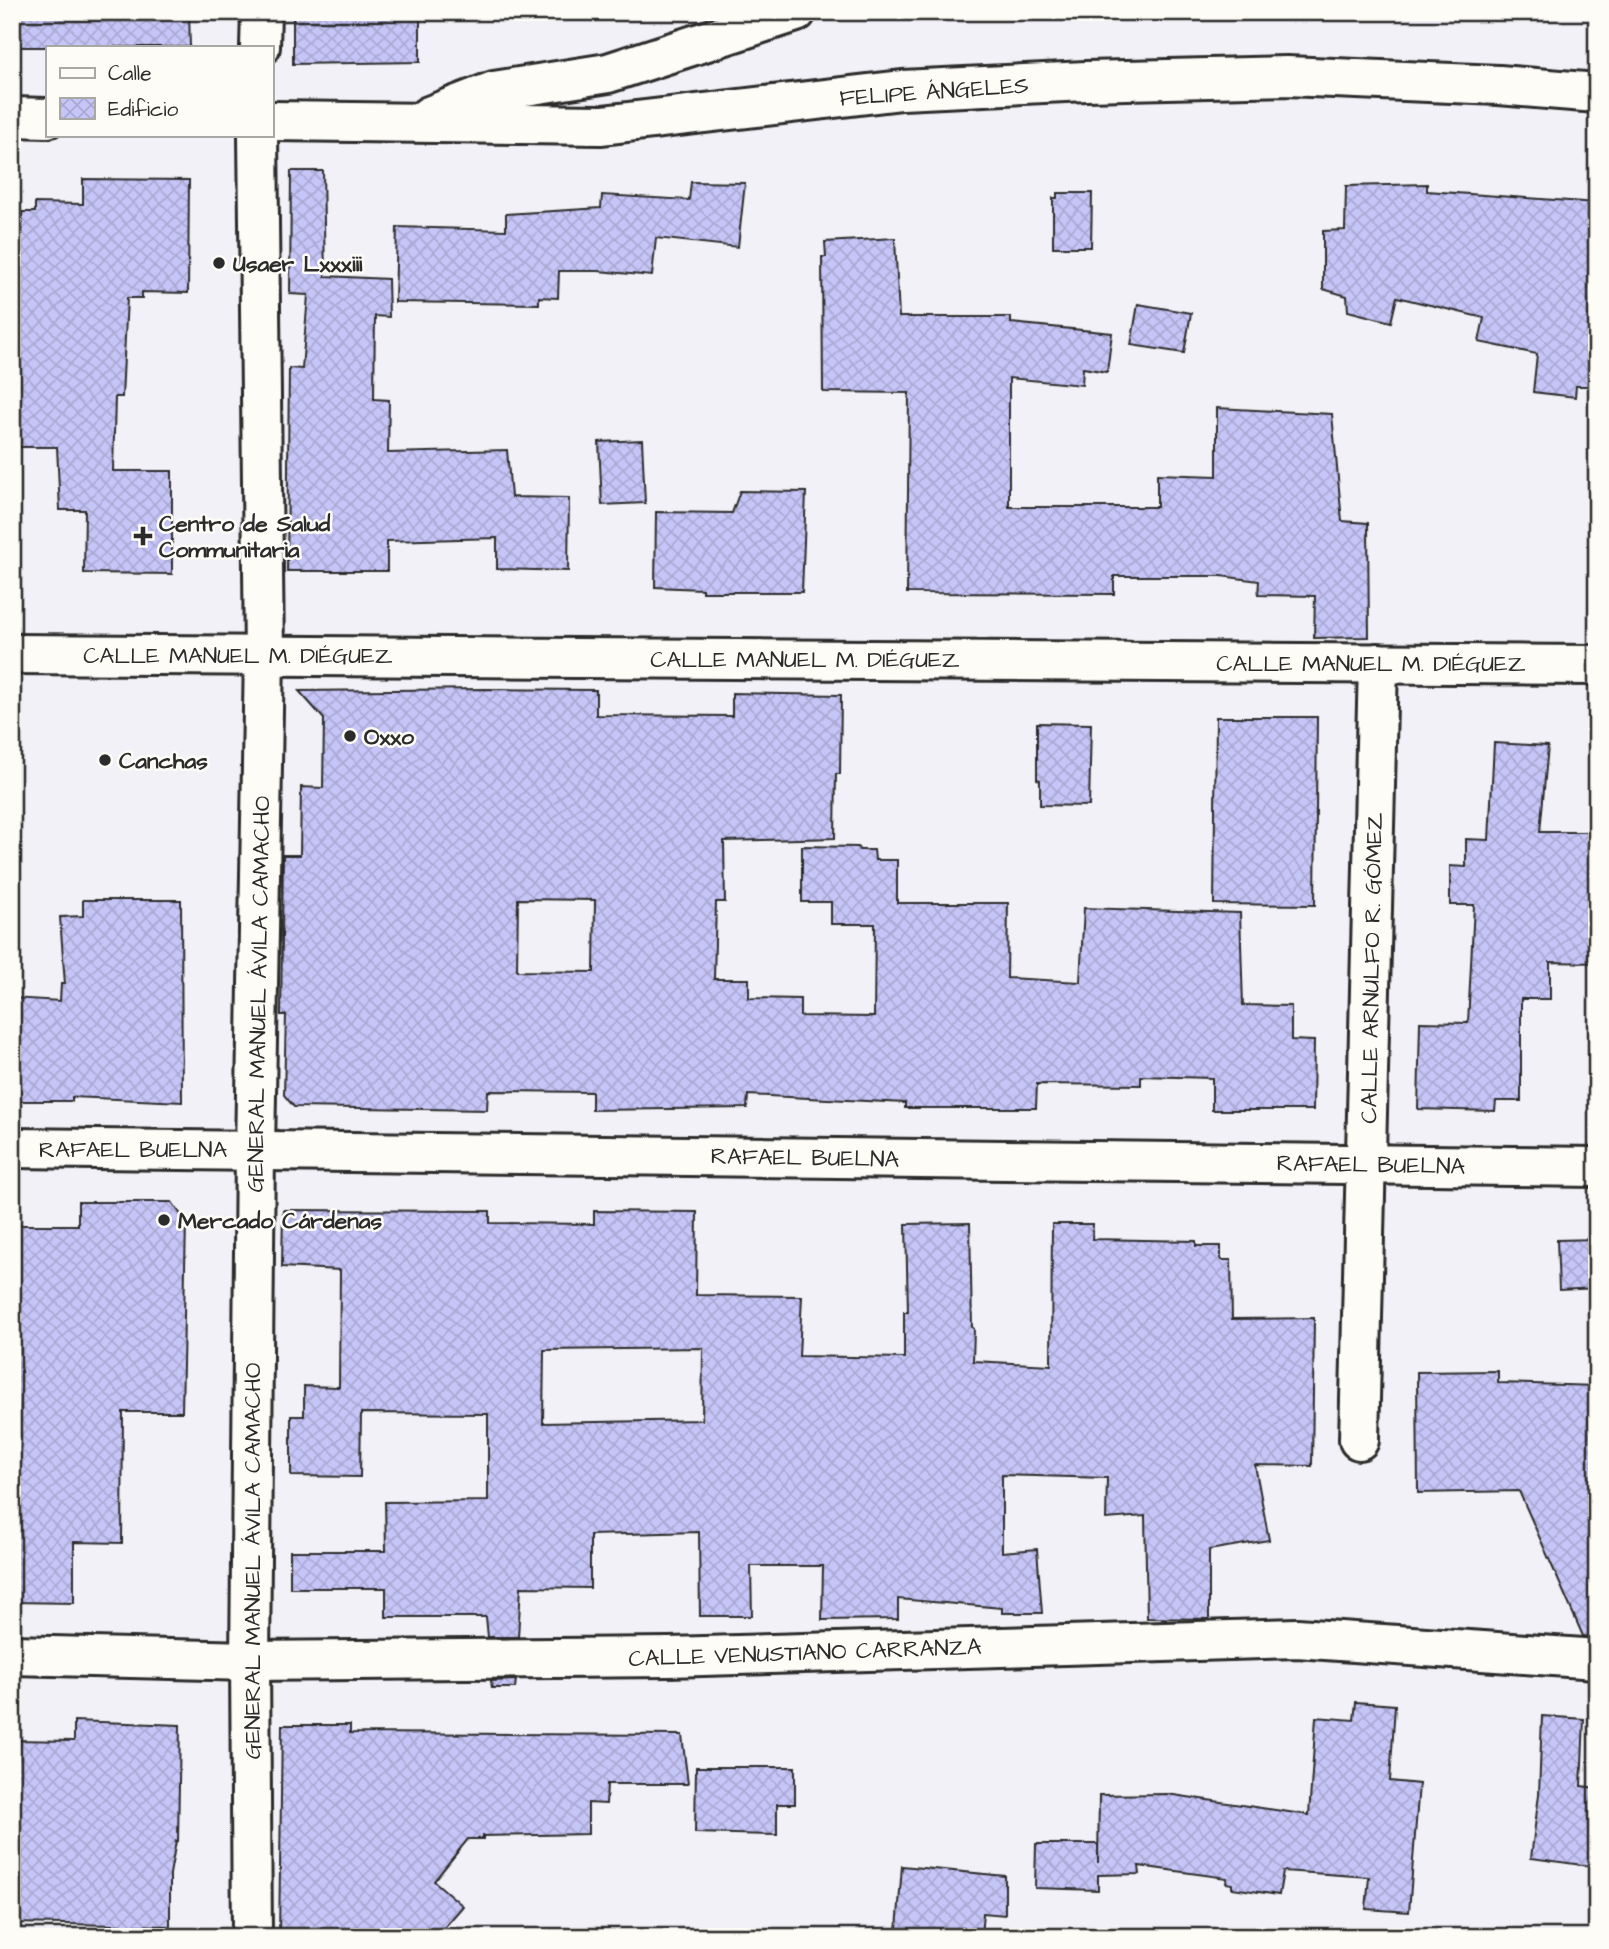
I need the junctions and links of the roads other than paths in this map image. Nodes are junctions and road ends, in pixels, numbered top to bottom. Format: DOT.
graph roads {
  1 [pos="261,12"];
  2 [pos="796,12"];
  3 [pos="725,24"];
  4 [pos="260,46"];
  5 [pos="1597,93"];
  6 [pos="12,117"];
  7 [pos="46,118"];
  8 [pos="273,121"];
  9 [pos="408,124"];
  10 [pos="258,136"];
  11 [pos="12,654"];
  12 [pos="264,655"];
  13 [pos="1378,663"];
  14 [pos="1597,665"];
  15 [pos="12,1148"];
  16 [pos="255,1150"];
  17 [pos="1366,1164"];
  18 [pos="1597,1167"];
  19 [pos="1359,1440"];
  20 [pos="12,1655"];
  21 [pos="1597,1659"];
  22 [pos="250,1661"];
  23 [pos="252,1937"];
  1 -- 4 [label="street"];
  2 -- 3 [label="street"];
  3 -- 9 [label="street"];
  5 -- 9 [label="street, FELIPE ÁNGELES"];
  6 -- 7 [label="street"];
  8 -- 9 [label="street, FELIPE ÁNGELES"];
  10 -- 12 [label="street, GENERAL MANUEL ÁVILA CAMACHO"];
  11 -- 12 [label="street, CALLE MANUEL M. DIÉGUEZ"];
  12 -- 13 [label="street, CALLE MANUEL M. DIÉGUEZ"];
  12 -- 16 [label="street, GENERAL MANUEL ÁVILA CAMACHO"];
  13 -- 14 [label="street, CALLE MANUEL M. DIÉGUEZ"];
  13 -- 17 [label="street, CALLE ARNULFO R. GÓMEZ"];
  15 -- 16 [label="street, RAFAEL BUELNA"];
  16 -- 17 [label="street, RAFAEL BUELNA"];
  16 -- 22 [label="street, GENERAL MANUEL ÁVILA CAMACHO"];
  17 -- 18 [label="street, RAFAEL BUELNA"];
  17 -- 19 [label="street, CALLE ARNULFO R. GÓMEZ"];
  20 -- 22 [label="street, CALLE VENUSTIANO CARRANZA"];
  21 -- 22 [label="street, CALLE VENUSTIANO CARRANZA"];
  22 -- 23 [label="street, GENERAL MANUEL ÁVILA CAMACHO"];
}
